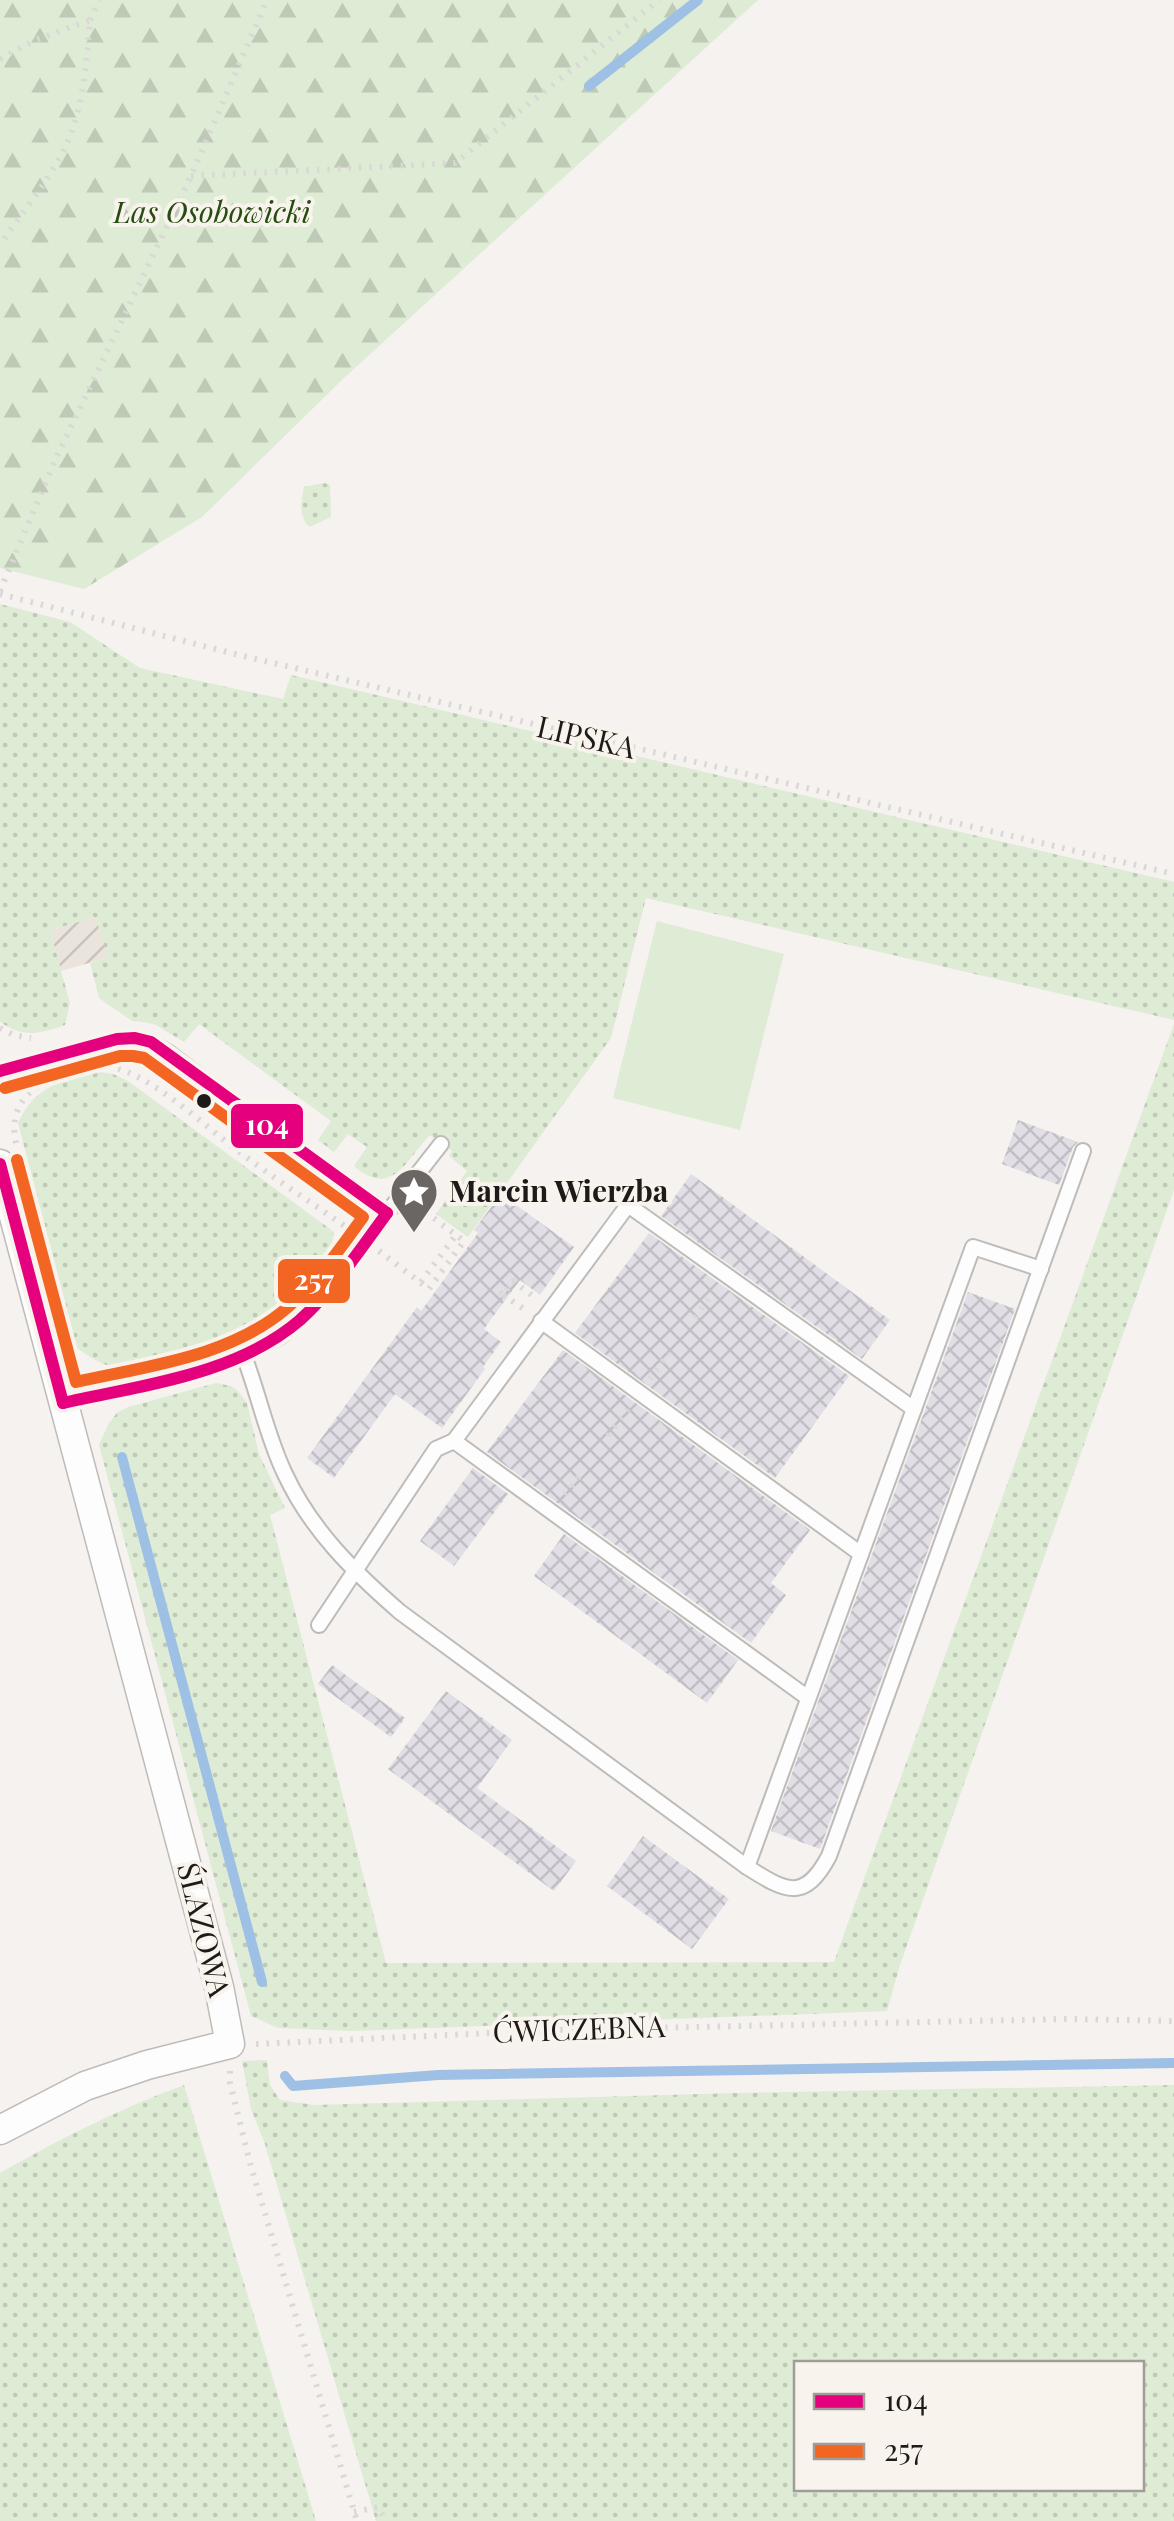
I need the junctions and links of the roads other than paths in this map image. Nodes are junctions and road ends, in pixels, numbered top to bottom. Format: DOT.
graph roads {
  1 [pos="0,1071"];
  2 [pos="441,1144"];
  3 [pos="1083,1151"];
  4 [pos="9,1156"];
  5 [pos="388,1212"];
  6 [pos="1041,1268"];
  7 [pos="541,1321"];
  8 [pos="244,1356"];
  9 [pos="63,1403"];
  10 [pos="914,1410"];
  11 [pos="454,1441"];
  12 [pos="861,1554"];
  13 [pos="355,1572"];
  14 [pos="319,1625"];
  15 [pos="808,1698"];
  16 [pos="747,1867"];
  17 [pos="0,2130"];
  1 -- 5 [label="lane"];
  2 -- 5 [label="lane"];
  3 -- 6 [label="lane"];
  4 -- 9 [label="street, ŚLAZOWA"];
  5 -- 8 [label="lane"];
  6 -- 10 [label="lane"];
  6 -- 16 [label="lane"];
  7 -- 10 [label="lane"];
  7 -- 11 [label="lane"];
  7 -- 12 [label="lane"];
  8 -- 9 [label="lane"];
  8 -- 13 [label="lane"];
  9 -- 17 [label="street, ŚLAZOWA"];
  10 -- 12 [label="lane"];
  11 -- 13 [label="lane"];
  11 -- 15 [label="lane"];
  12 -- 15 [label="lane"];
  13 -- 14 [label="lane"];
  13 -- 16 [label="lane"];
  15 -- 16 [label="lane"];
}
